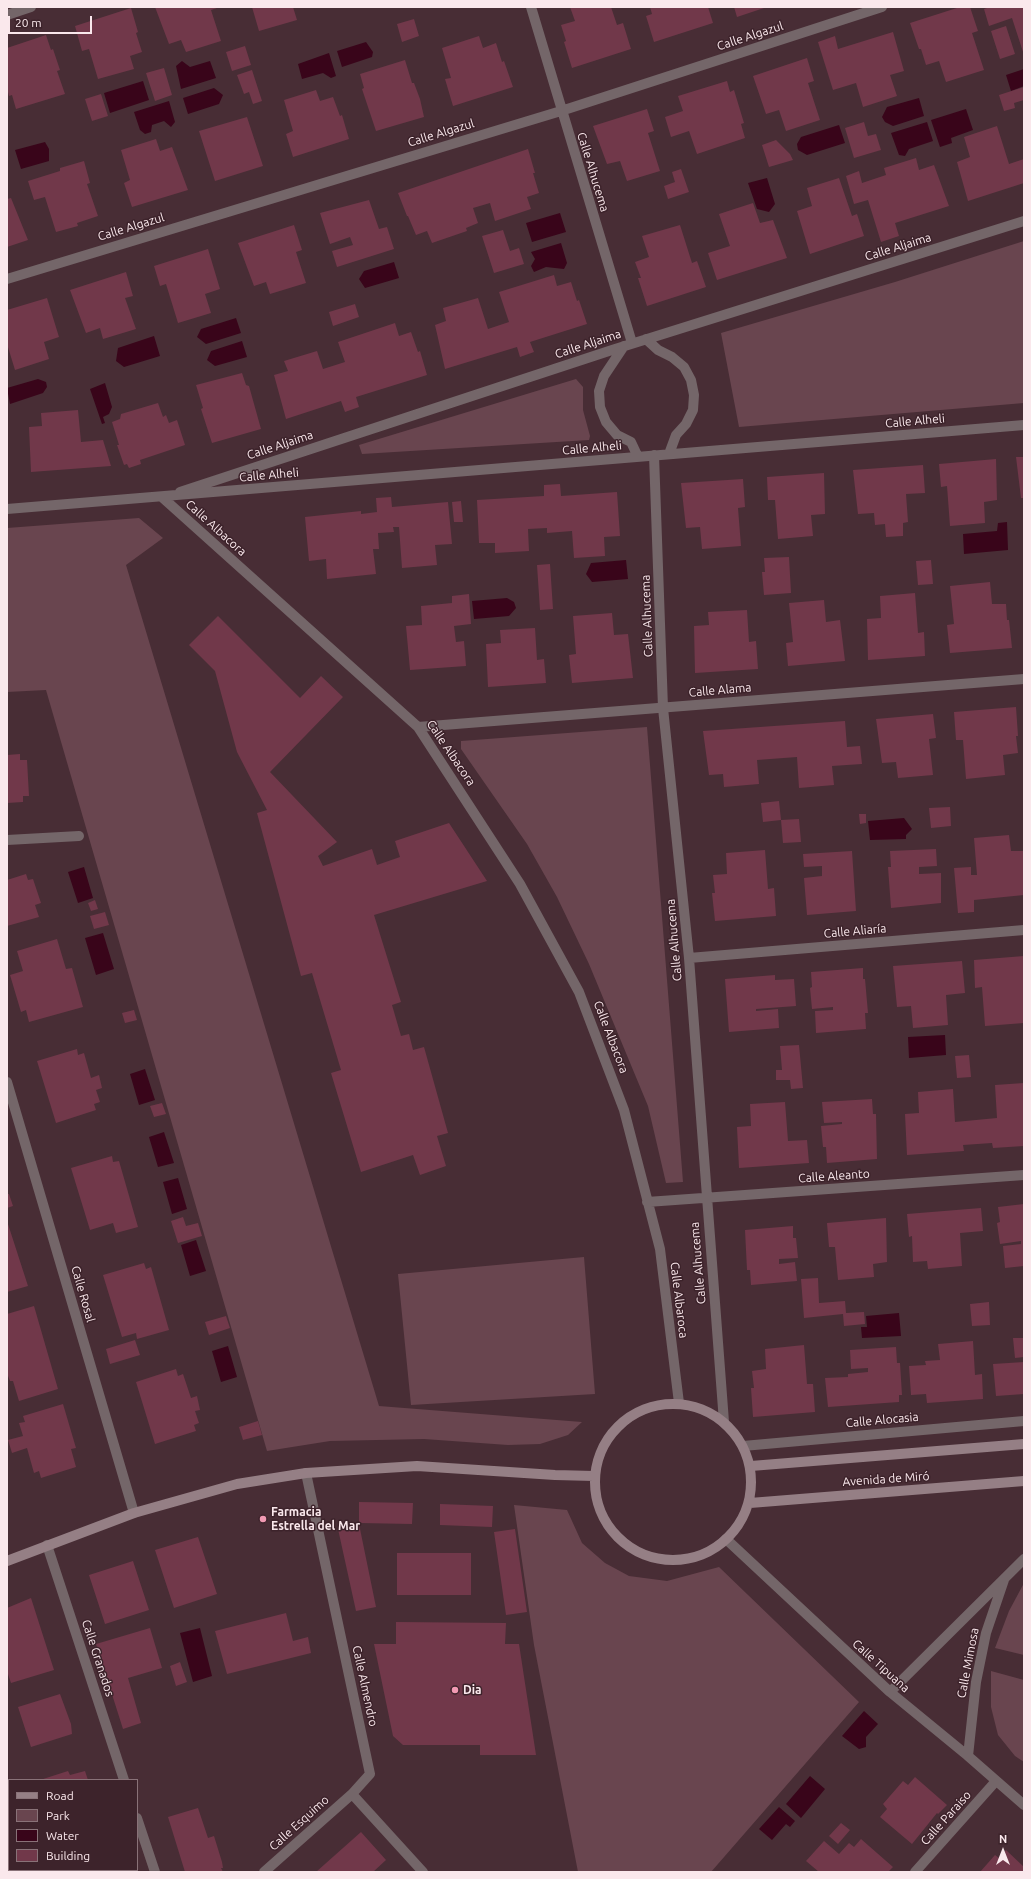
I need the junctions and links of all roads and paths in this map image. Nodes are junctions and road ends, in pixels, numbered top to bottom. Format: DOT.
graph roads {
  1 [pos="31,7"];
  2 [pos="531,7"];
  3 [pos="882,7"];
  4 [pos="7,15"];
  5 [pos="561,111"];
  6 [pos="1024,221"];
  7 [pos="7,278"];
  8 [pos="646,339"];
  9 [pos="628,345"];
  10 [pos="1024,425"];
  11 [pos="669,454"];
  12 [pos="654,455"];
  13 [pos="638,457"];
  14 [pos="163,498"];
  15 [pos="7,509"];
  16 [pos="1024,679"];
  17 [pos="663,708"];
  18 [pos="418,727"];
  19 [pos="79,836"];
  20 [pos="7,840"];
  21 [pos="1024,930"];
  22 [pos="689,958"];
  23 [pos="7,1082"];
  24 [pos="1024,1175"];
  25 [pos="706,1199"];
  26 [pos="647,1202"];
  27 [pos="679,1403"];
  28 [pos="1024,1421"];
  29 [pos="724,1422"];
  30 [pos="1024,1444"];
  31 [pos="743,1446"];
  32 [pos="751,1466"];
  33 [pos="306,1473"];
  34 [pos="594,1476"];
  35 [pos="1024,1482"];
  36 [pos="750,1503"];
  37 [pos="134,1513"];
  38 [pos="726,1540"];
  39 [pos="47,1545"];
  40 [pos="1024,1559"];
  41 [pos="7,1561"];
  42 [pos="1005,1578"];
  43 [pos="890,1692"];
  44 [pos="968,1756"];
  45 [pos="124,1779"];
  46 [pos="996,1781"];
  47 [pos="352,1794"];
  48 [pos="1024,1805"];
  49 [pos="138,1821"];
  50 [pos="155,1872"];
  51 [pos="264,1872"];
  52 [pos="423,1872"];
  53 [pos="915,1872"];
  1 -- 4 [label="street"];
  2 -- 5 [label="street, Calle Alhucema"];
  3 -- 5 [label="street, Calle Algazul"];
  5 -- 7 [label="street, Calle Algazul"];
  5 -- 9 [label="street, Calle Alhucema"];
  6 -- 8 [label="street, Calle Aljaima"];
  8 -- 9 [label="street, Calle Aljaima"];
  8 -- 11 [label="street"];
  9 -- 13 [label="street"];
  9 -- 14 [label="street, Calle Aljaima"];
  10 -- 11 [label="street, Calle Alheli"];
  11 -- 12 [label="street, Calle Alheli"];
  12 -- 13 [label="street, Calle Alheli"];
  12 -- 17 [label="street, Calle Alhucema"];
  13 -- 14 [label="street, Calle Alheli"];
  14 -- 15 [label="street"];
  14 -- 18 [label="street, Calle Albacora"];
  16 -- 17 [label="street, Calle Alama"];
  17 -- 18 [label="street, Calle Alama"];
  17 -- 22 [label="street, Calle Alhucema"];
  18 -- 26 [label="street, Calle Albacora"];
  19 -- 20 [label="street"];
  21 -- 22 [label="street, Calle Aliaría"];
  22 -- 25 [label="street, Calle Alhucema"];
  23 -- 37 [label="street, Calle Rosal"];
  24 -- 25 [label="street, Calle Aleanto"];
  25 -- 26 [label="street, Calle Aleanto"];
  25 -- 29 [label="street, Calle Alhucema"];
  26 -- 27 [label="street, Calle Albaroca"];
  27 -- 29 [label="main road"];
  27 -- 34 [label="main road"];
  28 -- 31 [label="street, Calle Alocasia"];
  29 -- 31 [label="main road"];
  30 -- 32 [label="main road, Avenida de Miró"];
  31 -- 32 [label="main road"];
  32 -- 36 [label="main road"];
  33 -- 34 [label="main road"];
  33 -- 37 [label="main road"];
  33 -- 47 [label="street, Calle Almendro"];
  34 -- 38 [label="main road"];
  35 -- 36 [label="main road, Avenida de Miró"];
  36 -- 38 [label="main road"];
  37 -- 39 [label="main road"];
  38 -- 43 [label="street, Calle Tipuana"];
  39 -- 41 [label="main road"];
  39 -- 45 [label="street, Calle Granados"];
  40 -- 42 [label="street, Calle Mimosa"];
  42 -- 43 [label="street, Calle Mimosa"];
  42 -- 44 [label="street, Calle Mimosa"];
  43 -- 44 [label="street, Calle Tipuana"];
  44 -- 46 [label="street, Calle Tipuana"];
  46 -- 48 [label="street, Calle Tipuana"];
  46 -- 53 [label="street, Calle Paraiso"];
  47 -- 51 [label="street, Calle Esquimo"];
  47 -- 52 [label="street"];
  49 -- 50 [label="street"];
}
